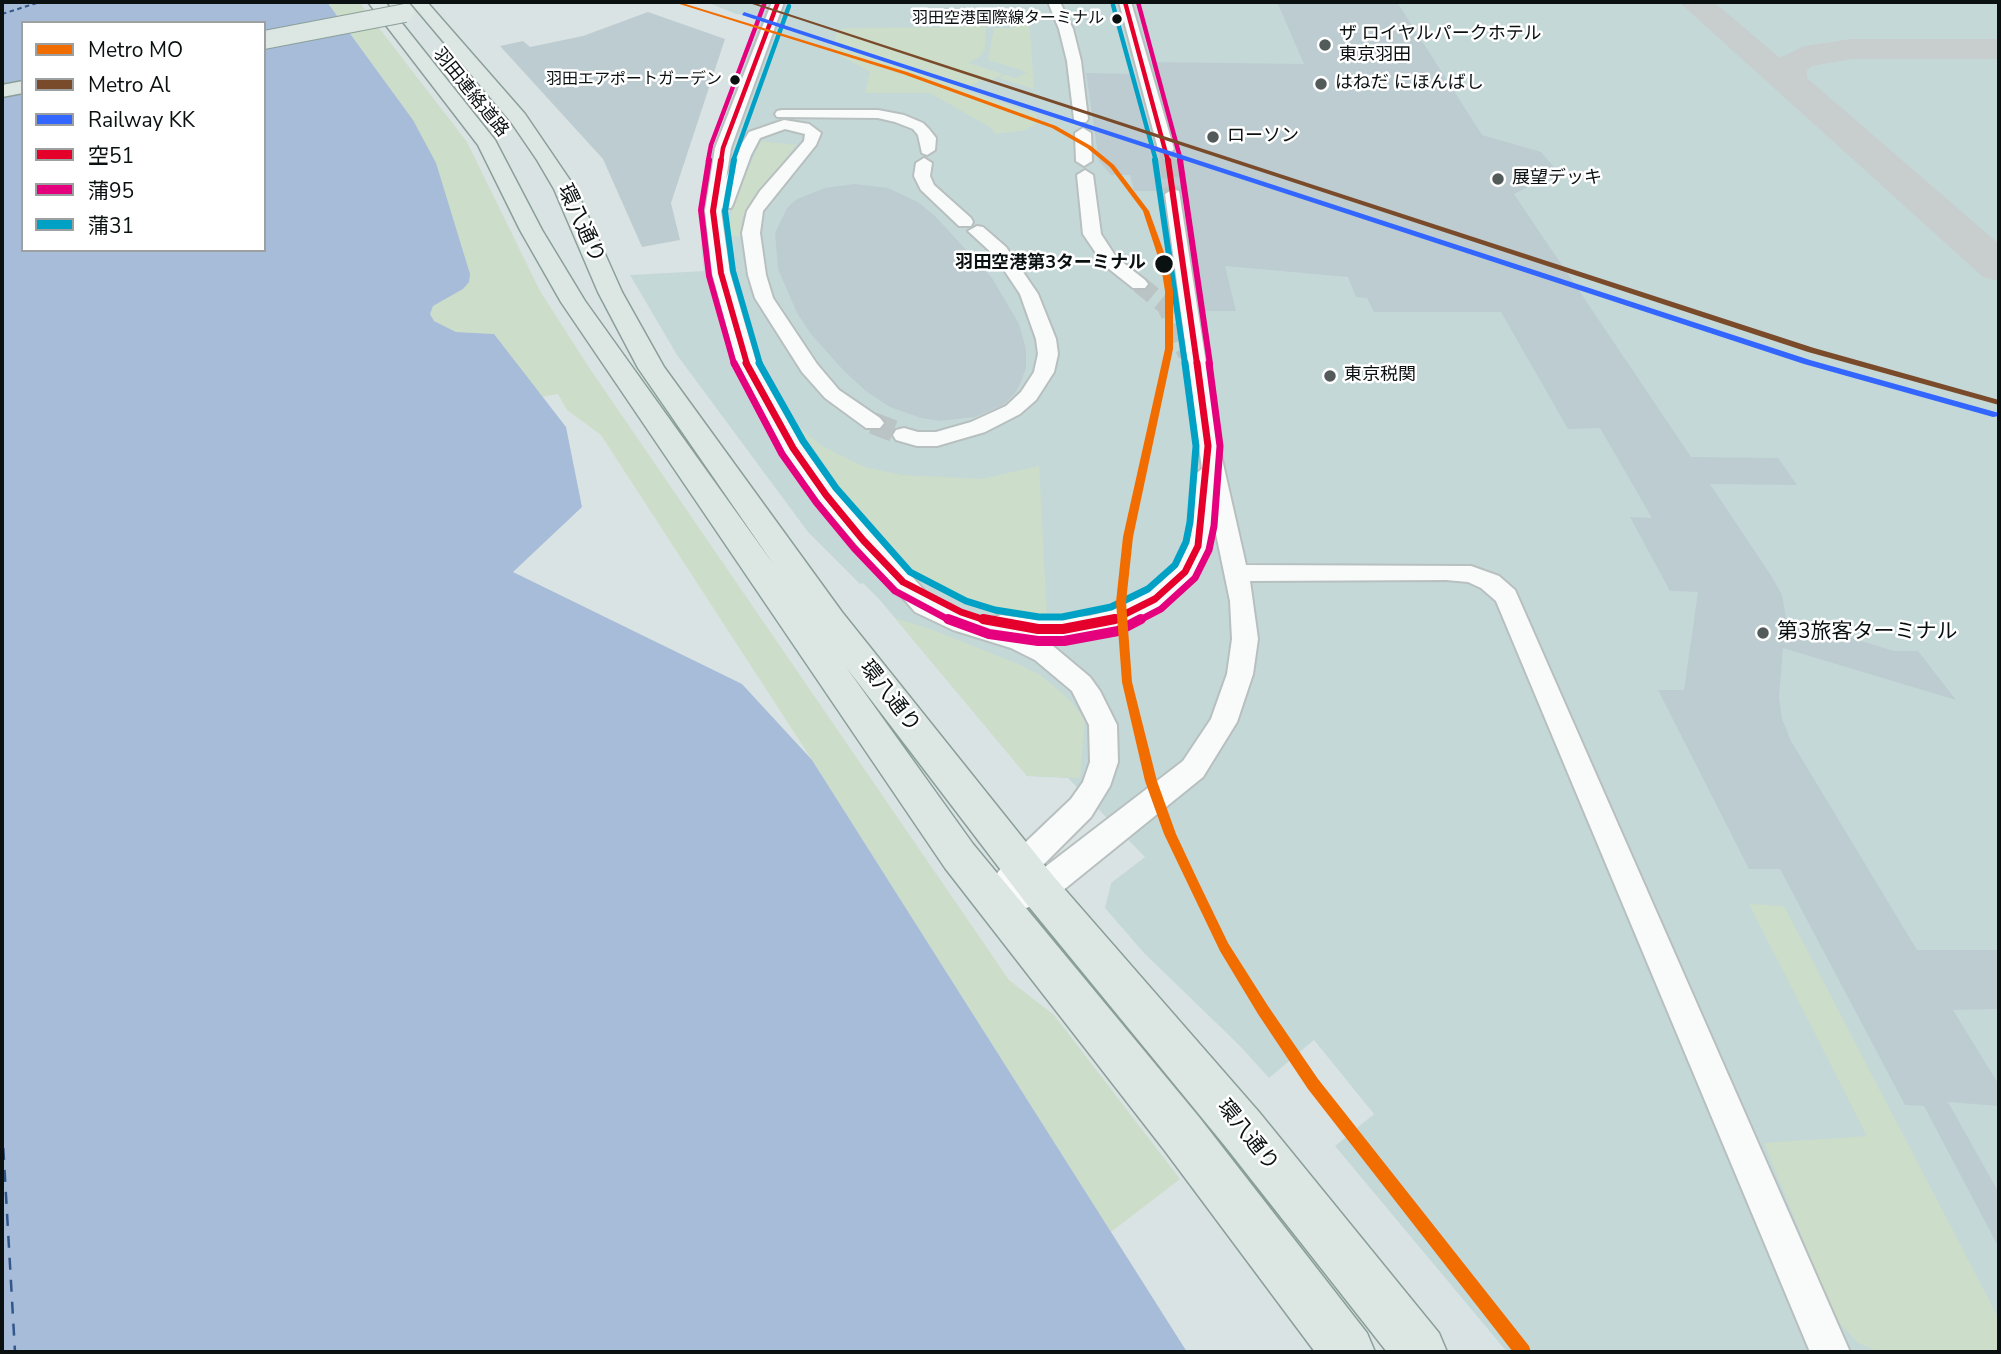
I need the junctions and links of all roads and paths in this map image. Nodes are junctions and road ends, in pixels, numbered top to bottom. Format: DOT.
graph roads {
  1 [pos="376,2"];
  2 [pos="778,2"];
  3 [pos="1054,2"];
  4 [pos="1125,2"];
  5 [pos="406,6"];
  6 [pos="266,40"];
  7 [pos="21,87"];
  8 [pos="2,91"];
  9 [pos="736,114"];
  10 [pos="498,124"];
  11 [pos="1166,149"];
  12 [pos="1085,168"];
  13 [pos="1173,194"];
  14 [pos="716,225"];
  15 [pos="1139,284"];
  16 [pos="573,302"];
  17 [pos="630,331"];
  18 [pos="1187,355"];
  19 [pos="1197,378"];
  20 [pos="873,423"];
  21 [pos="904,435"];
  22 [pos="1208,446"];
  23 [pos="1236,573"];
  24 [pos="903,582"];
  25 [pos="1018,886"];
  26 [pos="1335,1336"];
  27 [pos="1420,1352"];
  28 [pos="1830,1352"];
  1 -- 16 [label="main road, 環八通り"];
  2 -- 9 [label="street"];
  3 -- 12 [label="street"];
  4 -- 11 [label="street"];
  5 -- 6 [label="main road, bridge"];
  5 -- 10 [label="main road, 羽田連絡道路"];
  5 -- 17 [label="main road, 環八通り"];
  7 -- 8 [label="main road"];
  9 -- 14 [label="street"];
  9 -- 21 [label="street"];
  12 -- 15 [label="street"];
  13 -- 19 [label="street"];
  14 -- 20 [label="street"];
  14 -- 24 [label="street"];
  16 -- 17 [label="main road"];
  16 -- 25 [label="main road, 環八通り"];
  17 -- 25 [label="main road, 環八通り"];
  18 -- 19 [label="street"];
  19 -- 22 [label="street"];
  22 -- 23 [label="street"];
  22 -- 24 [label="street"];
  23 -- 25 [label="street"];
  23 -- 28 [label="street"];
  24 -- 25 [label="street"];
  25 -- 26 [label="main road"];
  25 -- 27 [label="main road, 環八通り"];
}
